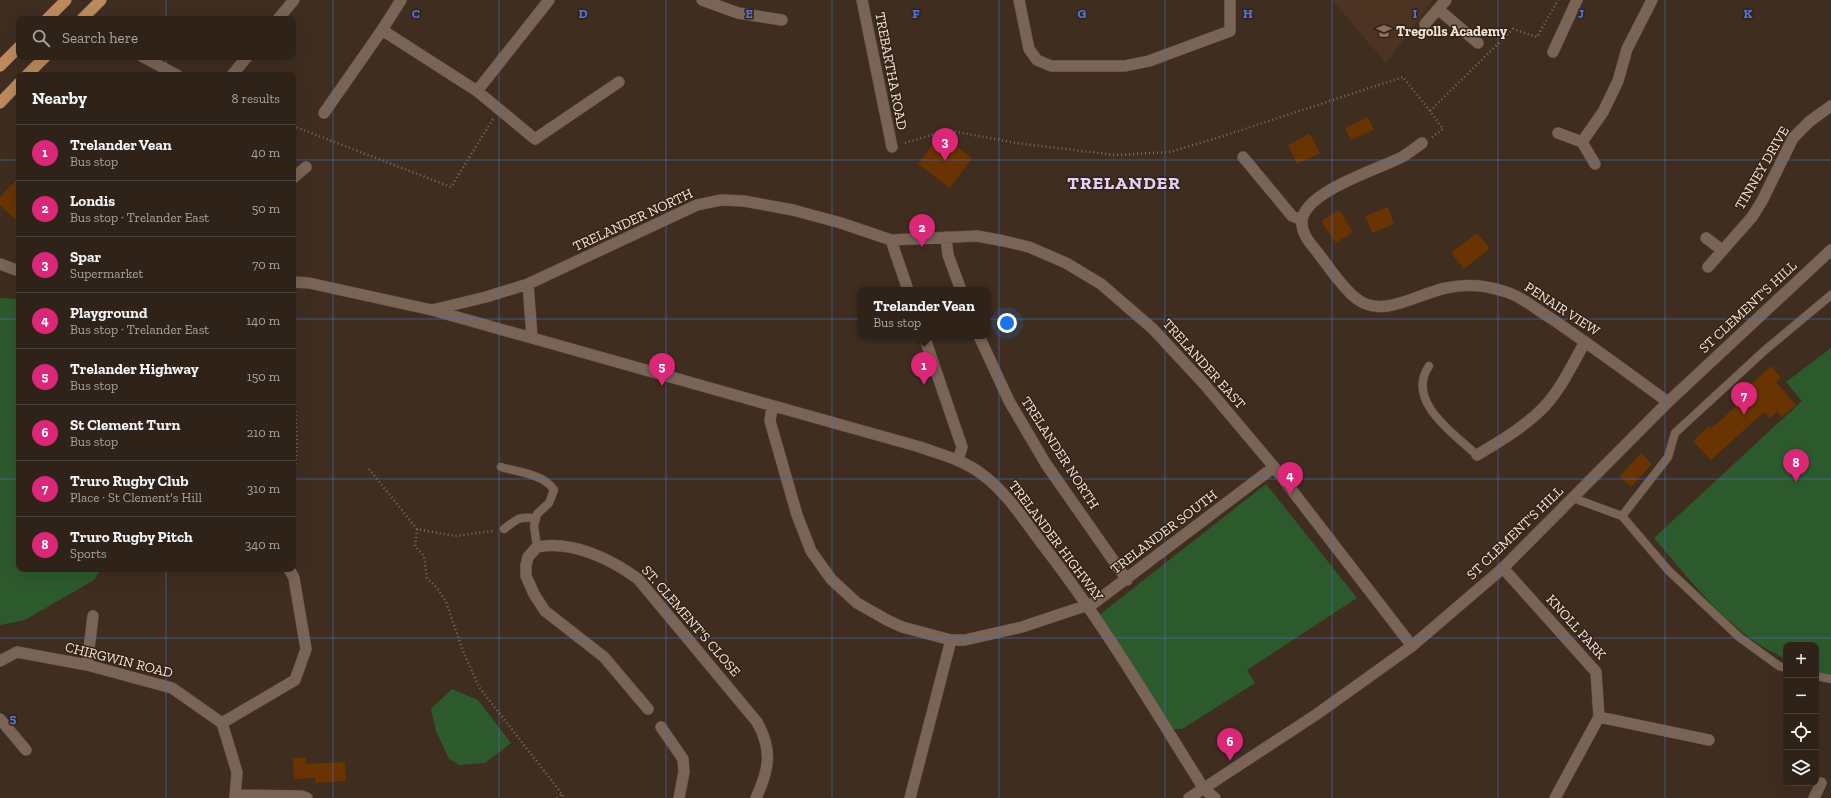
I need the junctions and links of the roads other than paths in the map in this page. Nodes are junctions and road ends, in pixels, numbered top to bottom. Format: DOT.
graph roads {
  1 [pos="66,0"];
  2 [pos="101,0"];
  3 [pos="294,0"];
  4 [pos="401,0"];
  5 [pos="549,0"];
  6 [pos="702,0"];
  7 [pos="862,0"];
  8 [pos="1019,0"];
  9 [pos="1230,0"];
  10 [pos="1446,0"];
  11 [pos="1578,0"];
  12 [pos="1652,0"];
  13 [pos="1438,9"];
  14 [pos="50,16"];
  15 [pos="85,16"];
  16 [pos="281,16"];
  17 [pos="782,20"];
  18 [pos="1425,24"];
  19 [pos="382,30"];
  20 [pos="1478,43"];
  21 [pos="16,50"];
  22 [pos="1553,52"];
  23 [pos="42,60"];
  24 [pos="149,60"];
  25 [pos="244,60"];
  26 [pos="0,66"];
  27 [pos="30,72"];
  28 [pos="171,72"];
  29 [pos="234,72"];
  30 [pos="619,82"];
  31 [pos="16,86"];
  32 [pos="477,91"];
  33 [pos="0,103"];
  34 [pos="1831,106"];
  35 [pos="324,112"];
  36 [pos="1558,133"];
  37 [pos="1582,142"];
  38 [pos="1422,143"];
  39 [pos="892,147"];
  40 [pos="1243,157"];
  41 [pos="1595,164"];
  42 [pos="306,167"];
  43 [pos="296,175"];
  44 [pos="1302,220"];
  45 [pos="946,237"];
  46 [pos="1706,238"];
  47 [pos="891,240"];
  48 [pos="1722,250"];
  49 [pos="1831,250"];
  50 [pos="0,264"];
  51 [pos="1708,267"];
  52 [pos="16,268"];
  53 [pos="296,282"];
  54 [pos="528,284"];
  55 [pos="907,287"];
  56 [pos="960,287"];
  57 [pos="1831,294"];
  58 [pos="432,310"];
  59 [pos="532,337"];
  60 [pos="925,339"];
  61 [pos="980,339"];
  62 [pos="1585,342"];
  63 [pos="1429,366"];
  64 [pos="1668,402"];
  65 [pos="772,407"];
  66 [pos="1477,455"];
  67 [pos="958,460"];
  68 [pos="501,468"];
  69 [pos="1274,468"];
  70 [pos="1573,498"];
  71 [pos="1622,516"];
  72 [pos="536,519"];
  73 [pos="504,529"];
  74 [pos="537,547"];
  75 [pos="1503,568"];
  76 [pos="290,572"];
  77 [pos="1127,580"];
  78 [pos="1087,605"];
  79 [pos="93,616"];
  80 [pos="951,640"];
  81 [pos="1412,646"];
  82 [pos="0,661"];
  83 [pos="87,665"];
  84 [pos="1783,667"];
  85 [pos="1819,677"];
  86 [pos="1831,679"];
  87 [pos="648,709"];
  88 [pos="1599,717"];
  89 [pos="0,719"];
  90 [pos="222,723"];
  91 [pos="661,727"];
  92 [pos="1709,740"];
  93 [pos="26,750"];
  94 [pos="1821,783"];
  95 [pos="1204,789"];
  96 [pos="235,796"];
  97 [pos="307,798"];
  98 [pos="679,798"];
  99 [pos="756,798"];
  100 [pos="910,798"];
  101 [pos="1189,798"];
  102 [pos="1215,798"];
  103 [pos="1555,798"];
  104 [pos="1814,798"];
  1 -- 14 [label="highway"];
  2 -- 15 [label="highway"];
  3 -- 16 [label="street"];
  4 -- 19 [label="street"];
  5 -- 32 [label="street"];
  6 -- 17 [label="street"];
  7 -- 39 [label="street, TREBARTHA ROAD"];
  8 -- 9 [label="street"];
  10 -- 13 [label="street"];
  11 -- 22 [label="street"];
  12 -- 37 [label="street"];
  13 -- 18 [label="street"];
  13 -- 20 [label="street"];
  19 -- 32 [label="street"];
  19 -- 35 [label="street"];
  21 -- 26 [label="highway"];
  23 -- 27 [label="highway"];
  24 -- 28 [label="street"];
  25 -- 29 [label="street"];
  30 -- 32 [label="street"];
  31 -- 33 [label="highway"];
  34 -- 48 [label="street, TINNEY DRIVE"];
  36 -- 37 [label="street"];
  37 -- 41 [label="street"];
  38 -- 44 [label="street"];
  40 -- 44 [label="street"];
  42 -- 43 [label="street"];
  44 -- 62 [label="street, PENAIR VIEW"];
  45 -- 47 [label="street, TRELANDER EAST"];
  45 -- 56 [label="street"];
  45 -- 69 [label="street, TRELANDER EAST"];
  46 -- 48 [label="street"];
  47 -- 54 [label="street, TRELANDER NORTH"];
  47 -- 55 [label="street"];
  48 -- 51 [label="street, TINNEY DRIVE"];
  49 -- 64 [label="street, ST CLEMENT'S HILL"];
  50 -- 52 [label="street"];
  53 -- 58 [label="street, TRELANDER HIGHWAY"];
  54 -- 58 [label="street, TRELANDER NORTH"];
  54 -- 59 [label="street"];
  57 -- 71 [label="lane"];
  58 -- 59 [label="street, TRELANDER HIGHWAY"];
  59 -- 65 [label="street, TRELANDER HIGHWAY"];
  60 -- 67 [label="street"];
  61 -- 77 [label="street, TRELANDER NORTH"];
  62 -- 64 [label="street, PENAIR VIEW"];
  62 -- 66 [label="street"];
  63 -- 66 [label="lane"];
  64 -- 70 [label="street, ST CLEMENT'S HILL"];
  65 -- 67 [label="street, TRELANDER HIGHWAY"];
  65 -- 80 [label="street, TRELANDER SOUTH"];
  67 -- 78 [label="street, TRELANDER HIGHWAY"];
  68 -- 72 [label="lane"];
  69 -- 77 [label="street, TRELANDER SOUTH"];
  69 -- 81 [label="street, TRELANDER EAST"];
  70 -- 71 [label="lane"];
  70 -- 75 [label="street, ST CLEMENT'S HILL"];
  71 -- 84 [label="lane"];
  72 -- 73 [label="lane"];
  72 -- 74 [label="lane"];
  74 -- 87 [label="street"];
  74 -- 99 [label="street, ST. CLEMENT'S CLOSE"];
  75 -- 81 [label="street, ST CLEMENT'S HILL"];
  75 -- 88 [label="street, KNOLL PARK"];
  76 -- 90 [label="street"];
  77 -- 78 [label="street, TRELANDER SOUTH"];
  78 -- 80 [label="street, TRELANDER SOUTH"];
  78 -- 95 [label="street, TRELANDER HIGHWAY"];
  79 -- 83 [label="street"];
  80 -- 100 [label="street"];
  81 -- 95 [label="street, ST CLEMENT'S HILL"];
  82 -- 83 [label="street, CHIRGWIN ROAD"];
  83 -- 90 [label="street, CHIRGWIN ROAD"];
  85 -- 86 [label="lane"];
  88 -- 92 [label="street"];
  88 -- 103 [label="street"];
  89 -- 93 [label="street"];
  90 -- 96 [label="street"];
  91 -- 98 [label="street"];
  94 -- 104 [label="street"];
  95 -- 101 [label="street, ST CLEMENT'S HILL"];
  95 -- 102 [label="street, TRELANDER HIGHWAY"];
  96 -- 97 [label="street"];
}
